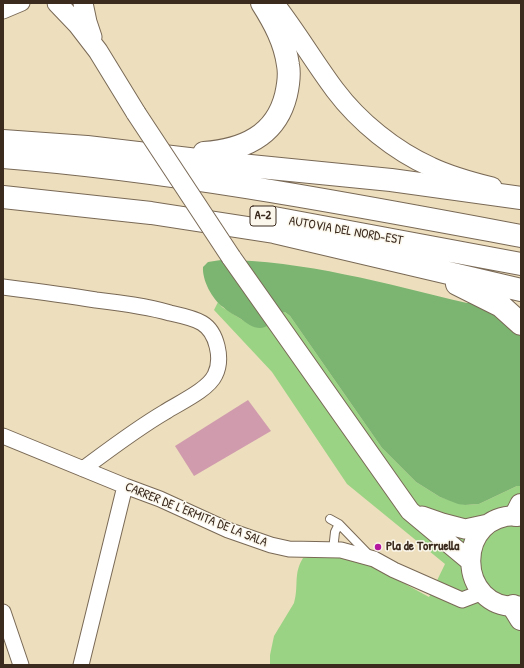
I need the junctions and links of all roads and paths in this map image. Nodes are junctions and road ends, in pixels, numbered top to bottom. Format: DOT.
graph roads {
  1 [pos="22,3"];
  2 [pos="57,3"];
  3 [pos="83,3"];
  4 [pos="262,3"];
  5 [pos="274,3"];
  6 [pos="3,11"];
  7 [pos="98,51"];
  8 [pos="3,141"];
  9 [pos="87,146"];
  10 [pos="3,156"];
  11 [pos="3,184"];
  12 [pos="521,195"];
  13 [pos="3,197"];
  14 [pos="521,198"];
  15 [pos="521,236"];
  16 [pos="382,257"];
  17 [pos="521,264"];
  18 [pos="3,287"];
  19 [pos="521,290"];
  20 [pos="521,324"];
  21 [pos="3,436"];
  22 [pos="83,469"];
  23 [pos="125,486"];
  24 [pos="410,511"];
  25 [pos="519,512"];
  26 [pos="330,519"];
  27 [pos="339,524"];
  28 [pos="488,524"];
  29 [pos="333,550"];
  30 [pos="374,559"];
  31 [pos="470,561"];
  32 [pos="483,592"];
  33 [pos="518,610"];
  34 [pos="3,612"];
  35 [pos="20,665"];
  36 [pos="81,665"];
  1 -- 6 [label="street"];
  2 -- 7 [label="street"];
  3 -- 7 [label="street"];
  4 -- 9 [label="highway"];
  5 -- 12 [label="street"];
  7 -- 24 [label="street, bridge"];
  8 -- 9 [label="highway"];
  9 -- 14 [label="highway"];
  10 -- 15 [label="highway, AUTOVIA DEL NORD-EST / A-2"];
  11 -- 17 [label="highway, AUTOVIA DEL NORD-EST / A-2"];
  13 -- 16 [label="highway"];
  16 -- 19 [label="highway"];
  16 -- 20 [label="highway"];
  18 -- 22 [label="street"];
  21 -- 22 [label="street, CARRER DE L'ERMITA DE LA SALA"];
  22 -- 23 [label="street, CARRER DE L'ERMITA DE LA SALA"];
  23 -- 29 [label="street, CARRER DE L'ERMITA DE LA SALA"];
  23 -- 36 [label="street"];
  24 -- 28 [label="street"];
  24 -- 31 [label="street"];
  25 -- 28 [label="street"];
  26 -- 27 [label="lane"];
  27 -- 29 [label="lane"];
  27 -- 30 [label="lane"];
  28 -- 31 [label="street"];
  29 -- 30 [label="street, CARRER DE L'ERMITA DE LA SALA"];
  30 -- 32 [label="street, CARRER DE L'ERMITA DE LA SALA"];
  31 -- 32 [label="street"];
  32 -- 33 [label="street"];
  34 -- 35 [label="street"];
}
